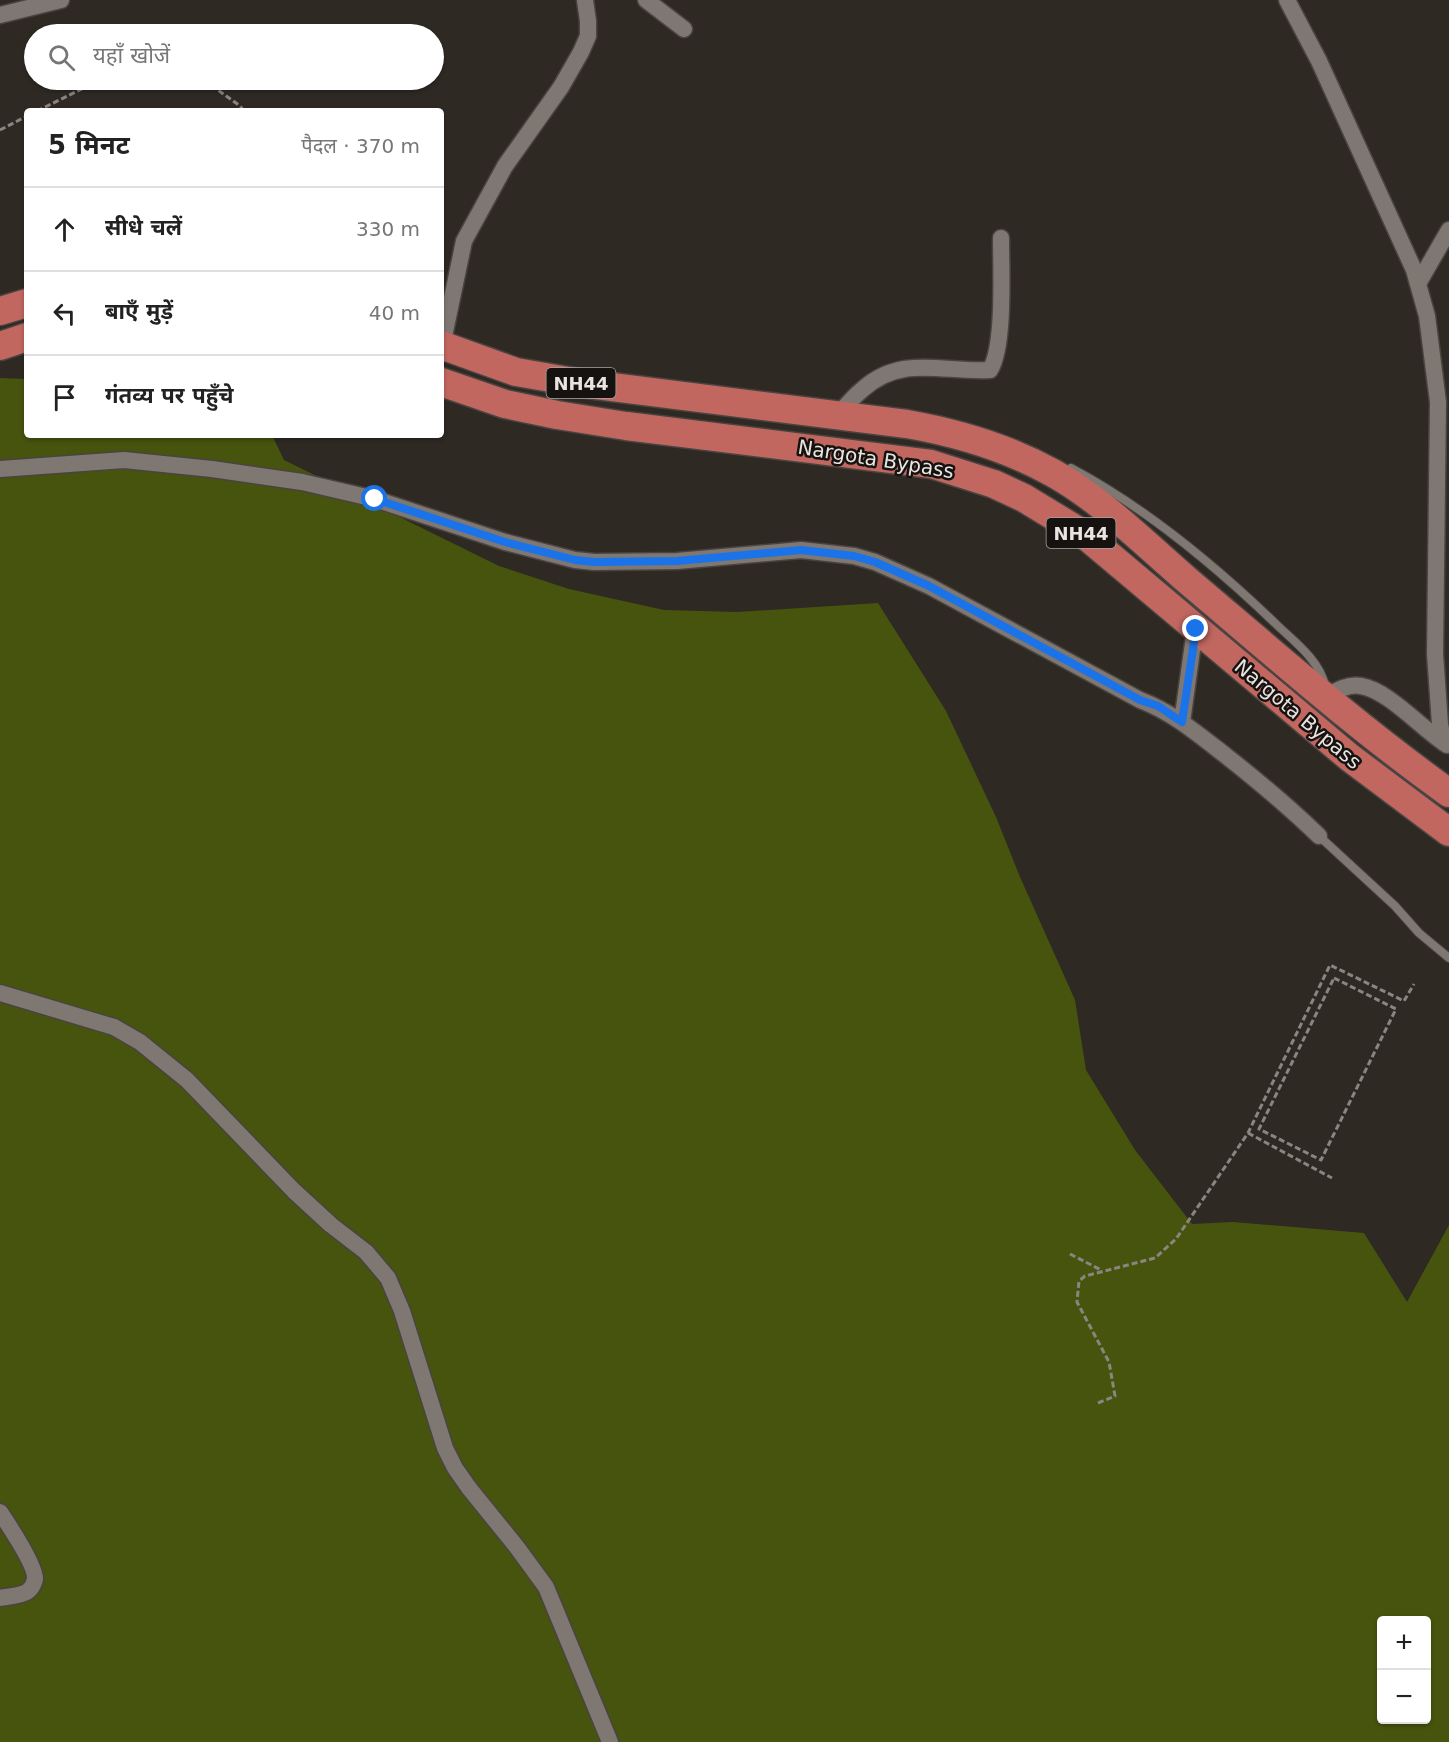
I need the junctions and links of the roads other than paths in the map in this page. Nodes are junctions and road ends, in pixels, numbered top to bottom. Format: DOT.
graph roads {
  1 [pos="61,0"];
  2 [pos="585,0"];
  3 [pos="646,0"];
  4 [pos="1287,0"];
  5 [pos="0,15"];
  6 [pos="684,29"];
  7 [pos="1449,230"];
  8 [pos="1001,238"];
  9 [pos="1419,282"];
  10 [pos="24,304"];
  11 [pos="0,311"];
  12 [pos="444,336"];
  13 [pos="24,338"];
  14 [pos="0,346"];
  15 [pos="444,346"];
  16 [pos="24,358"];
  17 [pos="0,360"];
  18 [pos="444,383"];
  19 [pos="837,416"];
  20 [pos="982,442"];
  21 [pos="1016,444"];
  22 [pos="1065,465"];
  23 [pos="0,469"];
  24 [pos="1196,629"];
  25 [pos="1325,696"];
  26 [pos="1182,722"];
  27 [pos="1446,744"];
  28 [pos="1449,793"];
  29 [pos="1449,832"];
  30 [pos="1319,836"];
  31 [pos="1449,957"];
  32 [pos="0,993"];
  33 [pos="0,1512"];
  34 [pos="0,1598"];
  35 [pos="610,1742"];
  1 -- 5 [label="street"];
  2 -- 12 [label="street"];
  3 -- 6 [label="street"];
  4 -- 9 [label="street"];
  7 -- 9 [label="street"];
  8 -- 19 [label="street"];
  9 -- 27 [label="street"];
  10 -- 11 [label="highway"];
  13 -- 14 [label="highway"];
  15 -- 19 [label="highway, Nargota Bypass / NH44"];
  16 -- 17 [label="highway"];
  18 -- 24 [label="highway, Nargota Bypass / NH44"];
  19 -- 20 [label="highway, Nargota Bypass / NH44"];
  20 -- 21 [label="lane"];
  20 -- 25 [label="highway, Nargota Bypass / NH44"];
  22 -- 25 [label="lane"];
  23 -- 26 [label="street"];
  24 -- 26 [label="street"];
  24 -- 29 [label="highway, Nargota Bypass / NH44"];
  25 -- 27 [label="street"];
  25 -- 28 [label="highway, Nargota Bypass / NH44"];
  26 -- 30 [label="street"];
  30 -- 31 [label="lane"];
  32 -- 35 [label="street"];
  33 -- 34 [label="street"];
}
